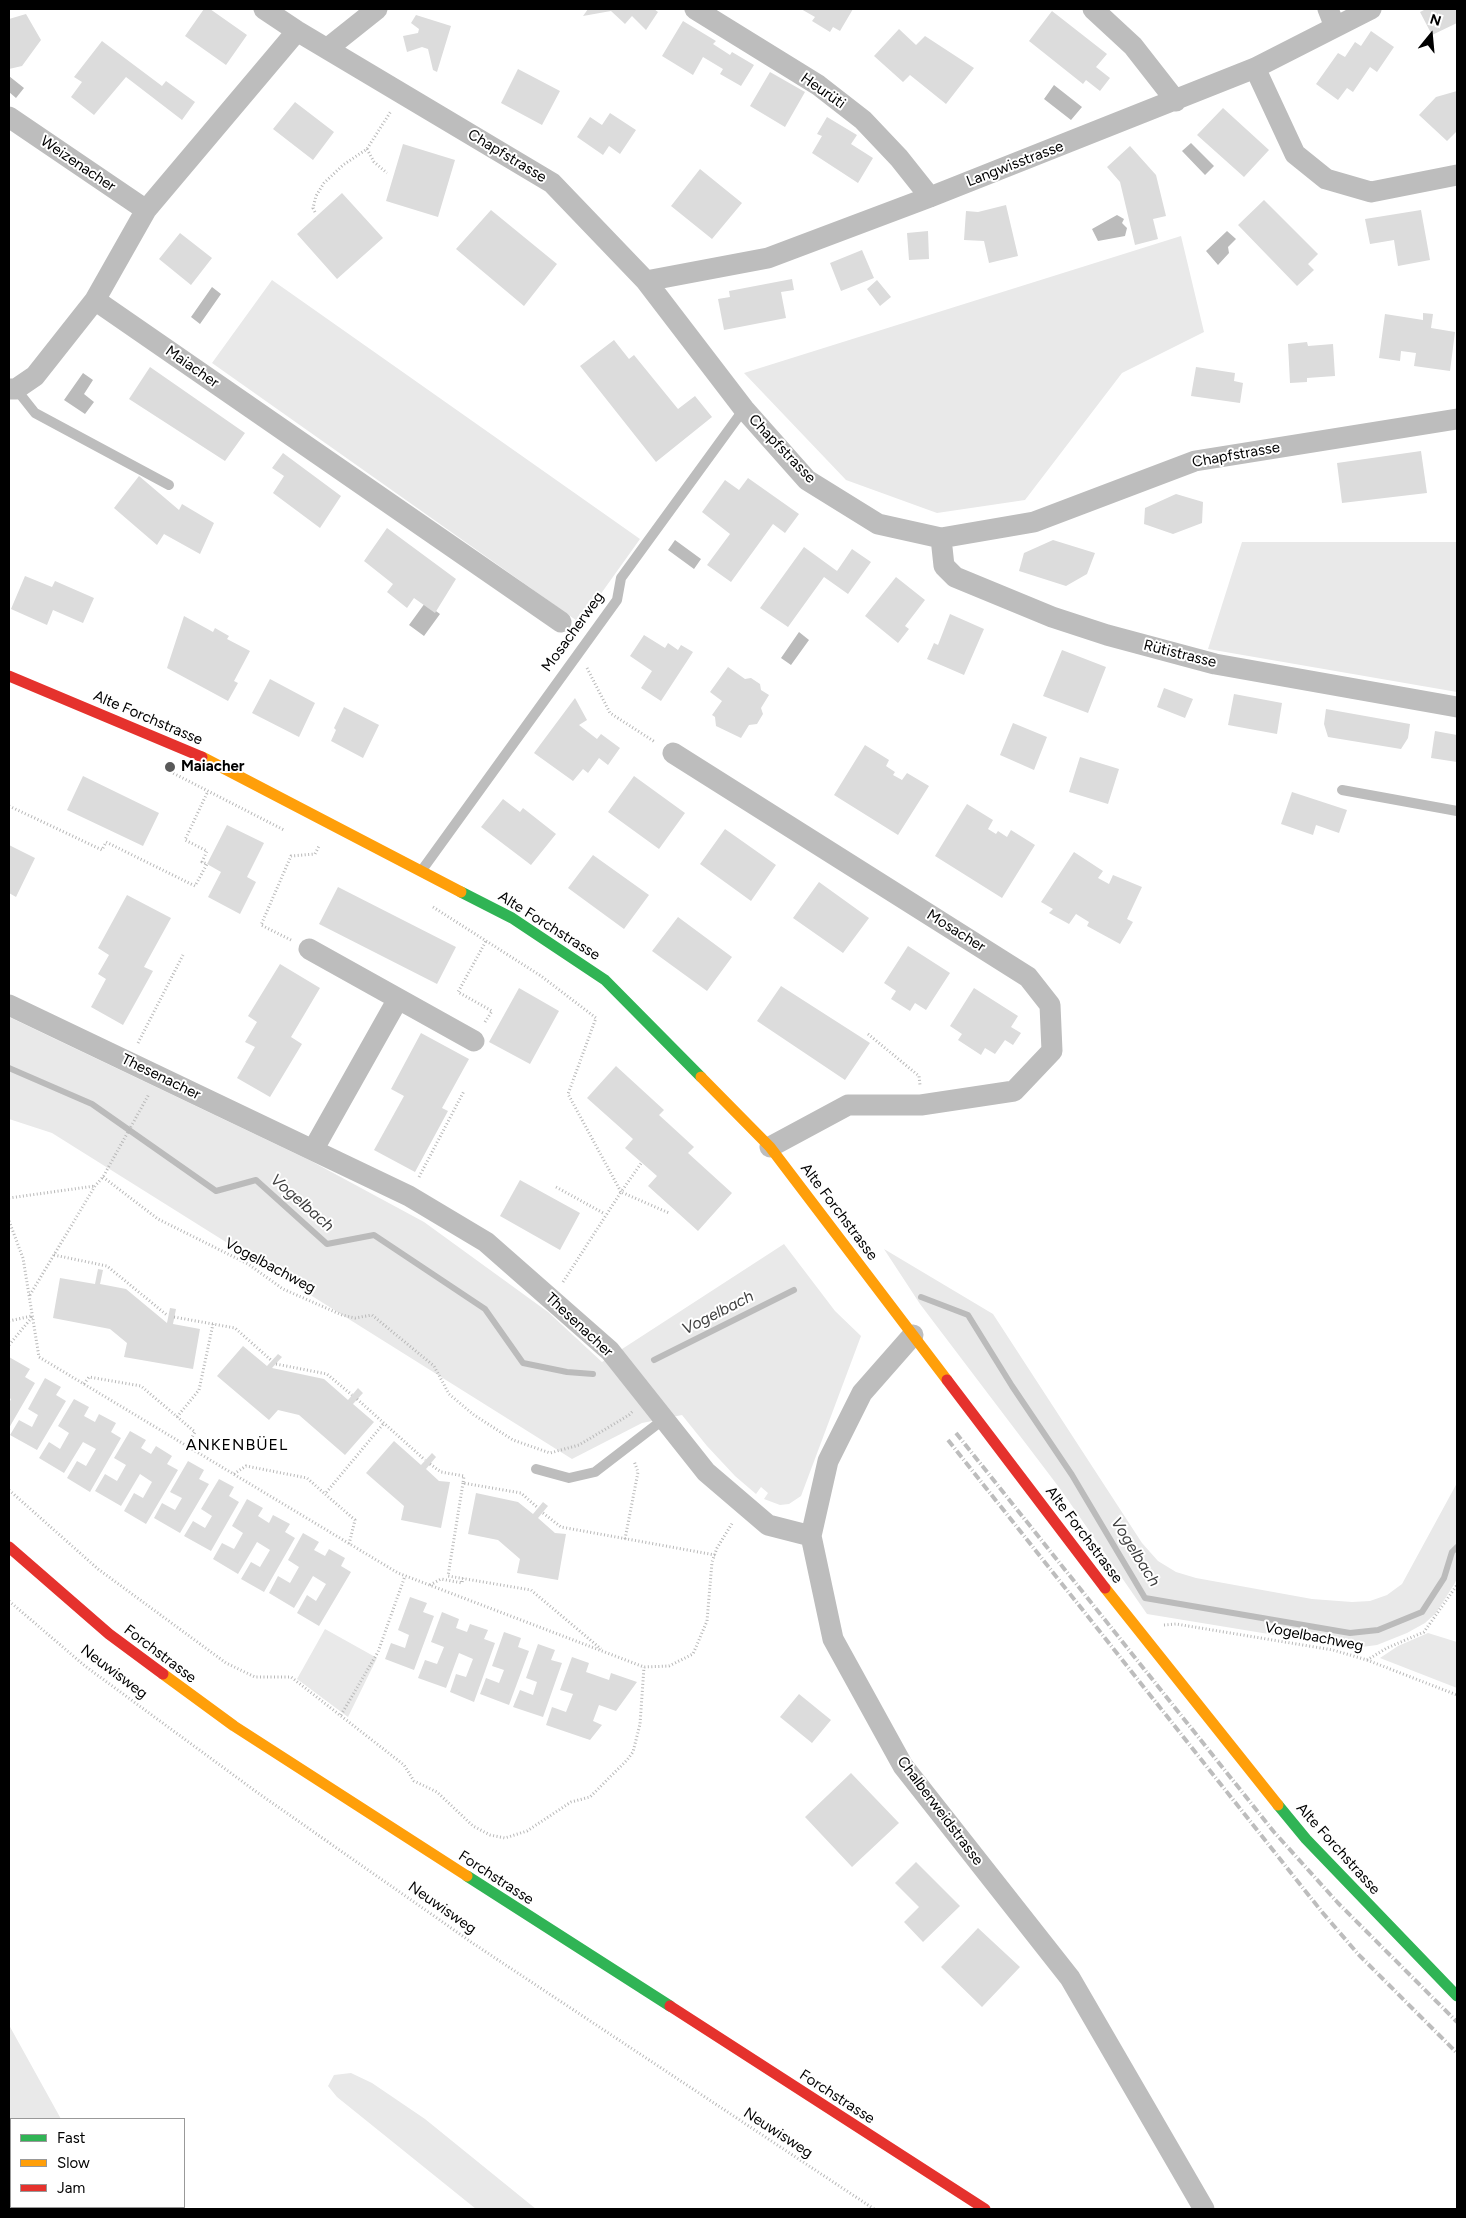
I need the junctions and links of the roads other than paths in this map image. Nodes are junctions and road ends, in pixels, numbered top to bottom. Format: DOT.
graph roads {
  1 [pos="264,9"];
  2 [pos="377,9"];
  3 [pos="695,9"];
  4 [pos="1093,9"];
  5 [pos="1371,9"];
  6 [pos="1331,18"];
  7 [pos="298,31"];
  8 [pos="328,48"];
  9 [pos="1255,68"];
  10 [pos="1176,101"];
  11 [pos="9,117"];
  12 [pos="1457,176"];
  13 [pos="930,197"];
  14 [pos="146,210"];
  15 [pos="646,281"];
  16 [pos="95,300"];
  17 [pos="12,389"];
  18 [pos="744,409"];
  19 [pos="1457,419"];
  20 [pos="170,485"];
  21 [pos="941,538"];
  22 [pos="562,622"];
  23 [pos="9,676"];
  24 [pos="1457,707"];
  25 [pos="673,753"];
  26 [pos="1342,790"];
  27 [pos="1457,811"];
  28 [pos="421,871"];
  29 [pos="309,949"];
  30 [pos="398,999"];
  31 [pos="9,1005"];
  32 [pos="474,1041"];
  33 [pos="770,1146"];
  34 [pos="313,1150"];
  35 [pos="913,1335"];
  36 [pos="664,1419"];
  37 [pos="536,1469"];
  38 [pos="811,1536"];
  39 [pos="9,1548"];
  40 [pos="1457,1996"];
  41 [pos="985,2209"];
  42 [pos="1204,2209"];
  1 -- 7 [label="street, Chapfstrasse"];
  2 -- 8 [label="street"];
  3 -- 13 [label="street, Heurüti"];
  4 -- 10 [label="street"];
  5 -- 6 [label="street, Langwisstrasse"];
  6 -- 9 [label="street, Langwisstrasse"];
  7 -- 8 [label="street, Chapfstrasse"];
  7 -- 14 [label="street"];
  8 -- 15 [label="street, Chapfstrasse"];
  9 -- 10 [label="street, Langwisstrasse"];
  9 -- 12 [label="street"];
  10 -- 13 [label="street, Langwisstrasse"];
  11 -- 14 [label="street, Weizenacher"];
  13 -- 15 [label="street, Langwisstrasse"];
  14 -- 16 [label="street"];
  15 -- 18 [label="street, Chapfstrasse"];
  16 -- 17 [label="street"];
  16 -- 22 [label="street, Maiacher"];
  17 -- 20 [label="lane"];
  18 -- 21 [label="street, Chapfstrasse"];
  18 -- 28 [label="lane, Mosacherweg"];
  19 -- 21 [label="street, Chapfstrasse"];
  21 -- 24 [label="street, Rütistrasse"];
  23 -- 28 [label="main road, Alte Forchstrasse"];
  25 -- 33 [label="street, Mosacher"];
  26 -- 27 [label="lane"];
  28 -- 33 [label="main road, Alte Forchstrasse"];
  29 -- 30 [label="street"];
  30 -- 32 [label="street"];
  30 -- 34 [label="street"];
  31 -- 34 [label="street, Thesenacher"];
  33 -- 35 [label="main road, Alte Forchstrasse"];
  34 -- 36 [label="street, Thesenacher"];
  35 -- 38 [label="street, Chalberweidstrasse"];
  35 -- 40 [label="main road, Alte Forchstrasse"];
  36 -- 37 [label="lane"];
  36 -- 38 [label="street, Thesenacher"];
  38 -- 42 [label="street, Chalberweidstrasse"];
  39 -- 41 [label="main road, Forchstrasse"];
}
